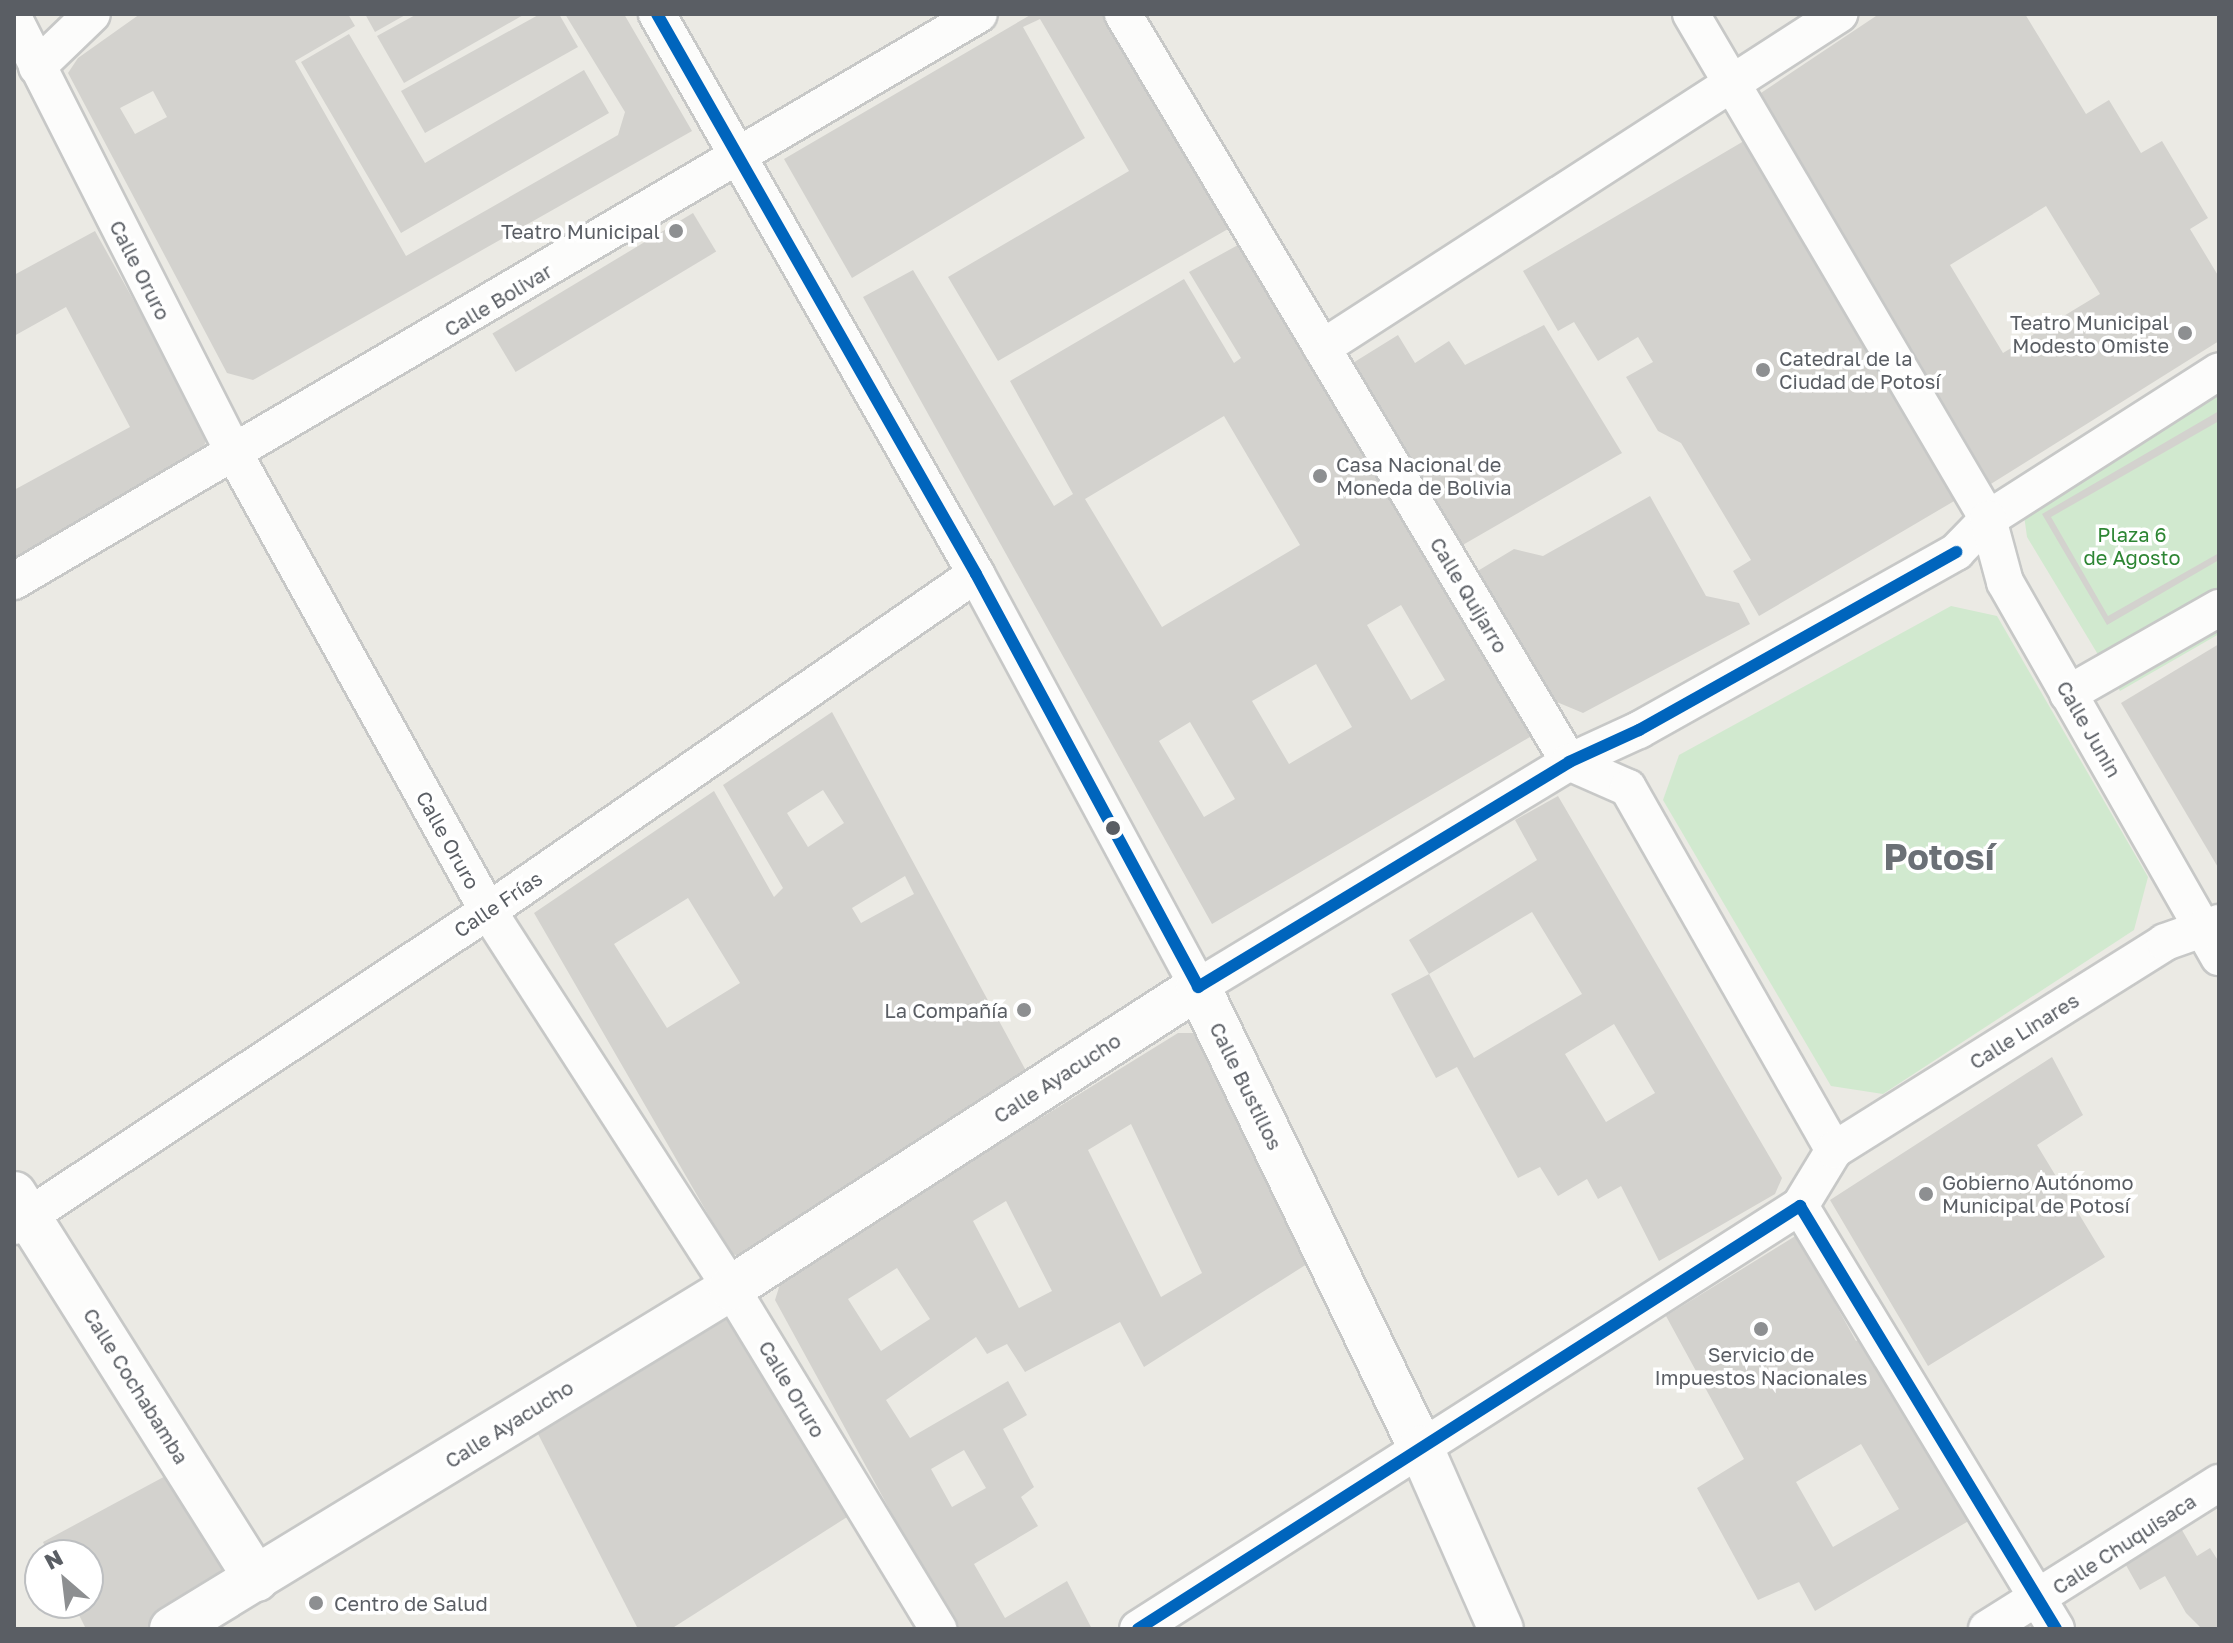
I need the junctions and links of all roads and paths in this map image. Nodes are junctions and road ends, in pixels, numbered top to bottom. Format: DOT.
graph roads {
  1 [pos="92,14"];
  2 [pos="657,14"];
  3 [pos="979,14"];
  4 [pos="1123,14"];
  5 [pos="1691,14"];
  6 [pos="1839,14"];
  7 [pos="16,28"];
  8 [pos="37,67"];
  9 [pos="1731,84"];
  10 [pos="742,156"];
  11 [pos="1322,348"];
  12 [pos="2219,371"];
  13 [pos="235,455"];
  14 [pos="1988,519"];
  15 [pos="976,574"];
  16 [pos="14,581"];
  17 [pos="2219,608"];
  18 [pos="2068,694"];
  19 [pos="1569,762"];
  20 [pos="488,911"];
  21 [pos="2214,937"];
  22 [pos="1198,987"];
  23 [pos="1834,1150"];
  24 [pos="1800,1206"];
  25 [pos="19,1212"];
  26 [pos="731,1288"];
  27 [pos="1421,1448"];
  28 [pos="2219,1483"];
  29 [pos="256,1579"];
  30 [pos="2047,1614"];
  31 [pos="1154,1625"];
  32 [pos="172,1629"];
  33 [pos="938,1629"];
  34 [pos="1501,1629"];
  35 [pos="1987,1629"];
  1 -- 8 [label="street"];
  2 -- 10 [label="street, Calle Bustillos"];
  3 -- 10 [label="street, Calle Bolivar"];
  4 -- 11 [label="street, Calle Quijarro"];
  5 -- 9 [label="street"];
  6 -- 9 [label="street"];
  7 -- 8 [label="street, Calle Oruro"];
  8 -- 13 [label="street, Calle Oruro"];
  9 -- 11 [label="street"];
  9 -- 14 [label="street, Calle Junin"];
  10 -- 13 [label="street, Calle Bolivar"];
  10 -- 15 [label="street, Calle Bustillos"];
  11 -- 19 [label="street, Calle Quijarro"];
  12 -- 14 [label="street, Calle Ayacucho"];
  13 -- 16 [label="street, Calle Bolivar"];
  13 -- 20 [label="street, Calle Oruro"];
  14 -- 18 [label="street, Calle Junin"];
  14 -- 19 [label="street, Calle Ayacucho"];
  15 -- 20 [label="street, Calle Frías"];
  15 -- 22 [label="street, Calle Bustillos"];
  17 -- 18 [label="street"];
  18 -- 21 [label="street, Calle Junin"];
  19 -- 22 [label="street, Calle Ayacucho"];
  19 -- 23 [label="street"];
  20 -- 25 [label="street, Calle Frías"];
  20 -- 26 [label="street, Calle Oruro"];
  21 -- 23 [label="street, Calle Linares"];
  22 -- 26 [label="main road, Calle Ayacucho"];
  22 -- 27 [label="main road, Calle Bustillos"];
  23 -- 24 [label="street"];
  24 -- 27 [label="street"];
  24 -- 30 [label="street"];
  25 -- 29 [label="main road, Calle Cochabamba"];
  26 -- 29 [label="main road, Calle Ayacucho"];
  26 -- 33 [label="street, Calle Oruro"];
  27 -- 31 [label="street"];
  27 -- 34 [label="main road, Calle Bustillos"];
  28 -- 30 [label="street, Calle Chuquisaca"];
  29 -- 32 [label="main road, Calle Ayacucho"];
  30 -- 35 [label="street, Calle Chuquisaca"];
}
